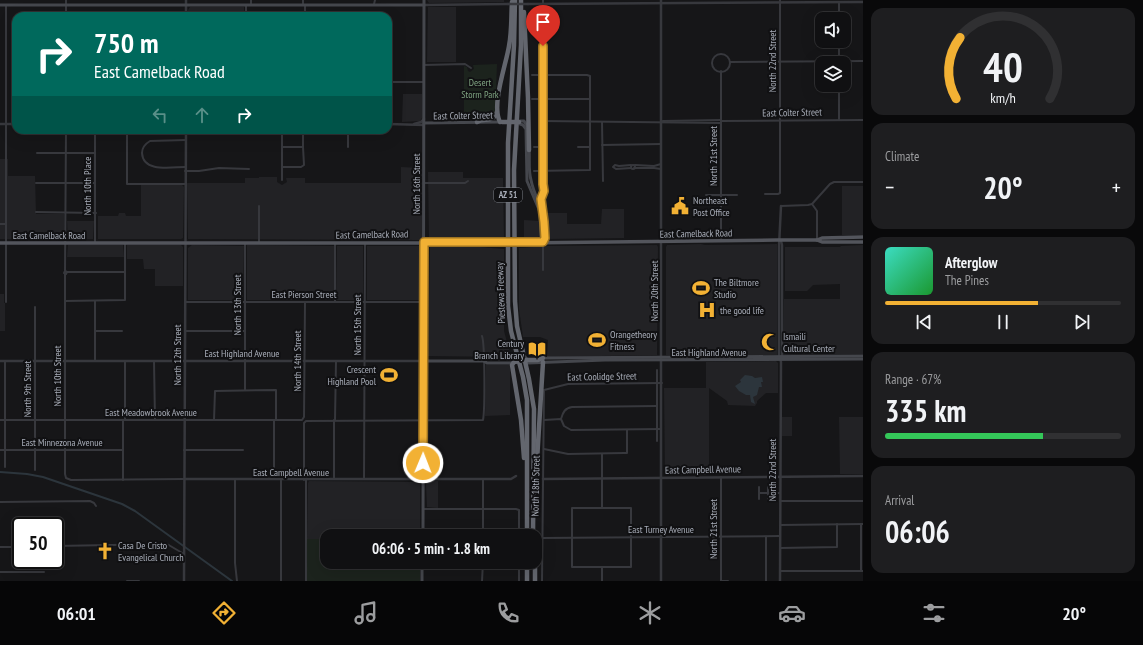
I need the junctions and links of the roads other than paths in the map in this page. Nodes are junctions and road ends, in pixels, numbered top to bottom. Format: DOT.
graph roads {
  1 [pos="66,0"];
  2 [pos="186,0"];
  3 [pos="251,0"];
  4 [pos="302,0"];
  5 [pos="375,0"];
  6 [pos="424,0"];
  7 [pos="522,0"];
  8 [pos="543,0"];
  9 [pos="512,1"];
  10 [pos="780,1"];
  11 [pos="855,1"];
  12 [pos="661,2"];
  13 [pos="839,2"];
  14 [pos="863,2"];
  15 [pos="374,4"];
  16 [pos="543,4"];
  17 [pos="0,5"];
  18 [pos="6,5"];
  19 [pos="66,5"];
  20 [pos="186,5"];
  21 [pos="246,5"];
  22 [pos="251,5"];
  23 [pos="304,5"];
  24 [pos="424,5"];
  25 [pos="66,12"];
  26 [pos="186,12"];
  27 [pos="246,12"];
  28 [pos="305,12"];
  29 [pos="839,12"];
  30 [pos="863,61"];
  31 [pos="730,62"];
  32 [pos="780,62"];
  33 [pos="815,62"];
  34 [pos="851,62"];
  35 [pos="424,65"];
  36 [pos="471,68"];
  37 [pos="721,71"];
  38 [pos="532,76"];
  39 [pos="543,76"];
  40 [pos="392,82"];
  41 [pos="424,82"];
  42 [pos="839,92"];
  43 [pos="532,99"];
  44 [pos="543,99"];
  45 [pos="590,99"];
  46 [pos="498,110"];
  47 [pos="528,116"];
  48 [pos="780,120"];
  49 [pos="839,120"];
  50 [pos="863,120"];
  51 [pos="543,121"];
  52 [pos="424,122"];
  53 [pos="477,122"];
  54 [pos="501,122"];
  55 [pos="521,122"];
  56 [pos="590,122"];
  57 [pos="602,122"];
  58 [pos="661,122"];
  59 [pos="721,122"];
  60 [pos="0,124"];
  61 [pos="6,124"];
  62 [pos="12,124"];
  63 [pos="392,124"];
  64 [pos="414,124"];
  65 [pos="66,134"];
  66 [pos="95,134"];
  67 [pos="127,134"];
  68 [pos="186,134"];
  69 [pos="282,134"];
  70 [pos="304,134"];
  71 [pos="348,134"];
  72 [pos="186,140"];
  73 [pos="661,144"];
  74 [pos="602,145"];
  75 [pos="590,146"];
  76 [pos="282,147"];
  77 [pos="304,147"];
  78 [pos="348,147"];
  79 [pos="534,147"];
  80 [pos="543,147"];
  81 [pos="578,147"];
  82 [pos="529,150"];
  83 [pos="37,153"];
  84 [pos="66,153"];
  85 [pos="95,153"];
  86 [pos="661,164"];
  87 [pos="186,167"];
  88 [pos="282,167"];
  89 [pos="633,167"];
  90 [pos="250,169"];
  91 [pos="661,169"];
  92 [pos="534,170"];
  93 [pos="543,170"];
  94 [pos="185,171"];
  95 [pos="282,180"];
  96 [pos="603,181"];
  97 [pos="468,182"];
  98 [pos="863,182"];
  99 [pos="36,183"];
  100 [pos="65,183"];
  101 [pos="96,183"];
  102 [pos="424,183"];
  103 [pos="185,184"];
  104 [pos="543,185"];
  105 [pos="540,188"];
  106 [pos="765,194"];
  107 [pos="706,195"];
  108 [pos="721,195"];
  109 [pos="737,195"];
  110 [pos="812,204"];
  111 [pos="259,206"];
  112 [pos="781,206"];
  113 [pos="543,211"];
  114 [pos="36,212"];
  115 [pos="65,212"];
  116 [pos="96,213"];
  117 [pos="0,224"];
  118 [pos="6,224"];
  119 [pos="863,237"];
  120 [pos="721,240"];
  121 [pos="780,240"];
  122 [pos="817,240"];
  123 [pos="662,241"];
  124 [pos="365,242"];
  125 [pos="424,242"];
  126 [pos="543,242"];
  127 [pos="863,242"];
  128 [pos="0,243"];
  129 [pos="6,243"];
  130 [pos="65,243"];
  131 [pos="95,243"];
  132 [pos="125,243"];
  133 [pos="185,243"];
  134 [pos="245,243"];
  135 [pos="259,243"];
  136 [pos="336,243"];
  137 [pos="543,270"];
  138 [pos="66,272"];
  139 [pos="125,272"];
  140 [pos="65,301"];
  141 [pos="95,301"];
  142 [pos="6,302"];
  143 [pos="185,302"];
  144 [pos="245,302"];
  145 [pos="305,302"];
  146 [pos="335,302"];
  147 [pos="365,302"];
  148 [pos="424,302"];
  149 [pos="35,308"];
  150 [pos="95,331"];
  151 [pos="122,331"];
  152 [pos="185,331"];
  153 [pos="245,331"];
  154 [pos="482,336"];
  155 [pos="781,358"];
  156 [pos="862,358"];
  157 [pos="662,359"];
  158 [pos="424,360"];
  159 [pos="543,360"];
  160 [pos="0,361"];
  161 [pos="5,361"];
  162 [pos="35,361"];
  163 [pos="65,361"];
  164 [pos="95,361"];
  165 [pos="125,361"];
  166 [pos="154,361"];
  167 [pos="185,361"];
  168 [pos="245,361"];
  169 [pos="305,361"];
  170 [pos="336,361"];
  171 [pos="364,361"];
  172 [pos="484,361"];
  173 [pos="513,361"];
  174 [pos="657,370"];
  175 [pos="657,383"];
  176 [pos="662,383"];
  177 [pos="244,390"];
  178 [pos="544,390"];
  179 [pos="657,406"];
  180 [pos="561,419"];
  181 [pos="0,420"];
  182 [pos="5,420"];
  183 [pos="35,420"];
  184 [pos="65,420"];
  185 [pos="124,420"];
  186 [pos="155,420"];
  187 [pos="185,420"];
  188 [pos="214,420"];
  189 [pos="275,420"];
  190 [pos="302,420"];
  191 [pos="335,420"];
  192 [pos="364,420"];
  193 [pos="423,420"];
  194 [pos="544,420"];
  195 [pos="657,429"];
  196 [pos="661,429"];
  197 [pos="627,430"];
  198 [pos="657,441"];
  199 [pos="543,449"];
  200 [pos="0,450"];
  201 [pos="5,450"];
  202 [pos="35,450"];
  203 [pos="65,450"];
  204 [pos="123,450"];
  205 [pos="184,450"];
  206 [pos="243,450"];
  207 [pos="602,454"];
  208 [pos="717,466"];
  209 [pos="5,467"];
  210 [pos="35,470"];
  211 [pos="716,472"];
  212 [pos="738,472"];
  213 [pos="801,472"];
  214 [pos="516,476"];
  215 [pos="801,476"];
  216 [pos="863,476"];
  217 [pos="721,477"];
  218 [pos="738,477"];
  219 [pos="780,477"];
  220 [pos="66,478"];
  221 [pos="602,478"];
  222 [pos="661,478"];
  223 [pos="184,479"];
  224 [pos="483,479"];
  225 [pos="543,479"];
  226 [pos="123,480"];
  227 [pos="235,480"];
  228 [pos="274,480"];
  229 [pos="281,480"];
  230 [pos="305,480"];
  231 [pos="334,480"];
  232 [pos="364,480"];
  233 [pos="423,480"];
  234 [pos="768,486"];
  235 [pos="759,487"];
  236 [pos="759,493"];
  237 [pos="768,493"];
  238 [pos="780,493"];
  239 [pos="759,499"];
  240 [pos="768,499"];
  241 [pos="863,501"];
  242 [pos="0,502"];
  243 [pos="780,502"];
  244 [pos="96,506"];
  245 [pos="602,508"];
  246 [pos="423,509"];
  247 [pos="483,509"];
  248 [pos="527,518"];
  249 [pos="533,518"];
  250 [pos="837,524"];
  251 [pos="862,524"];
  252 [pos="780,525"];
  253 [pos="423,529"];
  254 [pos="483,529"];
  255 [pos="519,529"];
  256 [pos="527,529"];
  257 [pos="533,529"];
  258 [pos="766,536"];
  259 [pos="780,536"];
  260 [pos="632,537"];
  261 [pos="661,537"];
  262 [pos="720,537"];
  263 [pos="542,538"];
  264 [pos="572,538"];
  265 [pos="64,546"];
  266 [pos="0,547"];
  267 [pos="12,547"];
  268 [pos="862,547"];
  269 [pos="780,548"];
  270 [pos="184,554"];
  271 [pos="602,567"];
  272 [pos="422,569"];
  273 [pos="482,569"];
  274 [pos="519,569"];
  275 [pos="526,569"];
  276 [pos="534,569"];
  277 [pos="542,569"];
  278 [pos="780,571"];
  279 [pos="862,571"];
  280 [pos="0,572"];
  281 [pos="44,572"];
  282 [pos="767,580"];
  283 [pos="126,581"];
  284 [pos="139,581"];
  285 [pos="184,581"];
  286 [pos="237,581"];
  287 [pos="281,581"];
  288 [pos="306,581"];
  289 [pos="422,581"];
  290 [pos="482,581"];
  291 [pos="519,581"];
  292 [pos="526,581"];
  293 [pos="534,581"];
  294 [pos="542,581"];
  295 [pos="602,581"];
  296 [pos="661,581"];
  297 [pos="721,581"];
  298 [pos="728,581"];
  299 [pos="780,581"];
  1 -- 19 [label="street"];
  2 -- 20 [label="street"];
  3 -- 22 [label="street"];
  4 -- 23 [label="street"];
  5 -- 15 [label="street"];
  6 -- 24 [label="main road, North 16th Street"];
  7 -- 47 [label="highway"];
  7 -- 249 [label="highway, Piestewa Freeway / AZ 51"];
  8 -- 16 [label="street"];
  9 -- 16 [label="street, bridge"];
  9 -- 24 [label="street"];
  9 -- 46 [label="highway"];
  9 -- 248 [label="highway, Piestewa Freeway / AZ 51"];
  10 -- 12 [label="street"];
  10 -- 13 [label="street"];
  10 -- 32 [label="street, North 22nd Street"];
  11 -- 13 [label="street"];
  11 -- 14 [label="street"];
  12 -- 16 [label="street"];
  12 -- 58 [label="street, North 20th Street"];
  13 -- 29 [label="street"];
  15 -- 23 [label="main road"];
  15 -- 24 [label="main road"];
  16 -- 39 [label="street"];
  17 -- 18 [label="main road"];
  18 -- 19 [label="main road"];
  18 -- 61 [label="street"];
  19 -- 20 [label="main road"];
  19 -- 25 [label="street"];
  20 -- 21 [label="main road"];
  20 -- 26 [label="street"];
  21 -- 22 [label="main road"];
  21 -- 27 [label="street"];
  22 -- 23 [label="main road"];
  23 -- 28 [label="street"];
  24 -- 35 [label="main road, North 16th Street"];
  30 -- 34 [label="street"];
  31 -- 32 [label="street"];
  31 -- 37 [label="street"];
  31 -- 37 [label="street"];
  32 -- 33 [label="street"];
  32 -- 48 [label="street, North 22nd Street"];
  35 -- 36 [label="street"];
  35 -- 41 [label="main road, North 16th Street"];
  37 -- 59 [label="street, North 21st Street"];
  38 -- 39 [label="street"];
  39 -- 44 [label="street"];
  39 -- 45 [label="street"];
  40 -- 41 [label="street"];
  41 -- 52 [label="main road, North 16th Street"];
  42 -- 49 [label="street"];
  43 -- 44 [label="street"];
  44 -- 45 [label="street"];
  44 -- 51 [label="street"];
  45 -- 56 [label="street"];
  46 -- 53 [label="highway"];
  46 -- 54 [label="highway"];
  47 -- 55 [label="highway"];
  47 -- 82 [label="highway"];
  48 -- 49 [label="street, East Colter Street"];
  48 -- 59 [label="street, East Colter Street"];
  48 -- 106 [label="street, North 22nd Street"];
  49 -- 50 [label="street, East Colter Street"];
  51 -- 56 [label="street, East Colter Street"];
  51 -- 80 [label="street"];
  52 -- 53 [label="main road, East Colter Street"];
  52 -- 64 [label="street, East Colter Street"];
  52 -- 64 [label="street, East Colter Street"];
  52 -- 102 [label="main road, North 16th Street"];
  53 -- 54 [label="main road, East Colter Street"];
  54 -- 55 [label="highway, bridge"];
  55 -- 82 [label="main road"];
  55 -- 126 [label="main road"];
  56 -- 57 [label="street, East Colter Street"];
  56 -- 75 [label="street"];
  57 -- 58 [label="street, East Colter Street"];
  57 -- 74 [label="street"];
  58 -- 59 [label="street, East Colter Street"];
  58 -- 73 [label="street, North 20th Street"];
  59 -- 108 [label="street, North 21st Street"];
  60 -- 61 [label="street"];
  61 -- 62 [label="street"];
  61 -- 118 [label="street"];
  63 -- 64 [label="street, East Colter Street"];
  65 -- 84 [label="street, North 10th Street"];
  66 -- 85 [label="street, North 10th Place"];
  67 -- 103 [label="street"];
  68 -- 72 [label="street, North 12th Street"];
  69 -- 76 [label="street"];
  70 -- 77 [label="street"];
  71 -- 78 [label="street"];
  72 -- 87 [label="street, North 12th Street"];
  72 -- 87 [label="street"];
  73 -- 74 [label="street"];
  73 -- 86 [label="street, North 20th Street"];
  74 -- 96 [label="street"];
  75 -- 81 [label="street"];
  75 -- 93 [label="street"];
  76 -- 77 [label="street"];
  76 -- 88 [label="street"];
  77 -- 88 [label="street"];
  79 -- 80 [label="street"];
  80 -- 93 [label="street"];
  82 -- 113 [label="main road"];
  83 -- 84 [label="street"];
  84 -- 85 [label="street"];
  84 -- 100 [label="street, North 10th Street"];
  85 -- 101 [label="street, North 10th Place"];
  86 -- 89 [label="street"];
  86 -- 91 [label="street, North 20th Street"];
  87 -- 94 [label="street, North 12th Street"];
  88 -- 95 [label="street"];
  89 -- 89 [label="street"];
  89 -- 91 [label="street"];
  90 -- 94 [label="street"];
  91 -- 123 [label="street, North 20th Street"];
  92 -- 93 [label="street"];
  93 -- 104 [label="street"];
  94 -- 103 [label="street, North 12th Street"];
  97 -- 102 [label="street"];
  98 -- 110 [label="street"];
  99 -- 100 [label="street"];
  100 -- 101 [label="street"];
  100 -- 115 [label="street, North 10th Street"];
  101 -- 116 [label="street, North 10th Place"];
  102 -- 125 [label="main road, North 16th Street"];
  103 -- 133 [label="street, North 12th Street"];
  104 -- 105 [label="street"];
  104 -- 113 [label="street"];
  107 -- 108 [label="street"];
  108 -- 109 [label="street"];
  108 -- 120 [label="street, North 21st Street"];
  110 -- 112 [label="street"];
  110 -- 122 [label="street"];
  111 -- 135 [label="street"];
  112 -- 121 [label="street, North 22nd Street"];
  113 -- 126 [label="main road"];
  114 -- 115 [label="street"];
  115 -- 116 [label="street"];
  115 -- 130 [label="street, North 10th Street"];
  116 -- 131 [label="street, North 10th Place"];
  117 -- 118 [label="street"];
  118 -- 129 [label="street"];
  119 -- 122 [label="main road, East Camelback Road"];
  120 -- 121 [label="main road, East Camelback Road"];
  120 -- 123 [label="main road, East Camelback Road"];
  121 -- 122 [label="main road, East Camelback Road"];
  121 -- 155 [label="street, North 22nd Street"];
  122 -- 127 [label="main road, East Camelback Road"];
  123 -- 126 [label="main road, East Camelback Road"];
  123 -- 157 [label="street, North 20th Street"];
  124 -- 125 [label="main road, East Camelback Road"];
  124 -- 136 [label="main road, East Camelback Road"];
  124 -- 147 [label="street, North 15th Street"];
  125 -- 126 [label="main road, East Camelback Road, bridge"];
  125 -- 148 [label="main road, North 16th Street"];
  126 -- 137 [label="street"];
  128 -- 129 [label="main road, East Camelback Road"];
  129 -- 130 [label="main road, East Camelback Road"];
  129 -- 142 [label="street"];
  130 -- 131 [label="main road, East Camelback Road"];
  130 -- 138 [label="street, North 10th Street"];
  131 -- 132 [label="main road, East Camelback Road"];
  132 -- 133 [label="main road, East Camelback Road"];
  132 -- 139 [label="street"];
  133 -- 134 [label="main road, East Camelback Road"];
  133 -- 143 [label="street, North 12th Street"];
  134 -- 135 [label="main road, East Camelback Road"];
  134 -- 144 [label="street, North 13th Street"];
  135 -- 136 [label="main road, East Camelback Road"];
  136 -- 146 [label="street"];
  138 -- 139 [label="street"];
  138 -- 140 [label="street, North 10th Street"];
  139 -- 141 [label="street"];
  140 -- 141 [label="street"];
  140 -- 163 [label="street, North 10th Street"];
  141 -- 150 [label="street"];
  143 -- 144 [label="street, East Pierson Street"];
  143 -- 152 [label="street, North 12th Street"];
  144 -- 145 [label="street, East Pierson Street"];
  144 -- 153 [label="street, North 13th Street"];
  145 -- 146 [label="street, East Pierson Street"];
  145 -- 169 [label="street, North 14th Street"];
  146 -- 147 [label="street, East Pierson Street"];
  147 -- 148 [label="street, East Pierson Street"];
  147 -- 171 [label="street, North 15th Street"];
  148 -- 158 [label="main road, North 16th Street"];
  149 -- 162 [label="street, North 9th Street"];
  150 -- 151 [label="street"];
  150 -- 164 [label="street"];
  152 -- 153 [label="street"];
  152 -- 167 [label="street, North 12th Street"];
  153 -- 168 [label="street, North 13th Street"];
  154 -- 172 [label="street"];
  155 -- 156 [label="main road, East Highland Avenue"];
  155 -- 157 [label="main road, East Highland Avenue"];
  155 -- 219 [label="street, North 22nd Street"];
  157 -- 159 [label="main road, East Highland Avenue"];
  157 -- 176 [label="street, North 20th Street"];
  158 -- 171 [label="street, East Highland Avenue"];
  158 -- 172 [label="main road, East Highland Avenue"];
  158 -- 193 [label="main road, North 16th Street"];
  159 -- 173 [label="highway, bridge"];
  159 -- 249 [label="highway"];
  160 -- 161 [label="street, East Highland Avenue"];
  161 -- 162 [label="street, East Highland Avenue"];
  161 -- 182 [label="street"];
  162 -- 163 [label="street, East Highland Avenue"];
  162 -- 183 [label="street, North 9th Street"];
  163 -- 164 [label="street, East Highland Avenue"];
  163 -- 184 [label="street, North 10th Street"];
  164 -- 165 [label="street, East Highland Avenue"];
  165 -- 166 [label="street, East Highland Avenue"];
  165 -- 185 [label="street"];
  166 -- 167 [label="street, East Highland Avenue"];
  166 -- 186 [label="street"];
  167 -- 168 [label="street, East Highland Avenue"];
  167 -- 187 [label="street, North 12th Street"];
  168 -- 169 [label="street, East Highland Avenue"];
  168 -- 177 [label="street, North 13th Street"];
  169 -- 170 [label="street, East Highland Avenue"];
  169 -- 190 [label="street, North 14th Street"];
  170 -- 171 [label="street, East Highland Avenue"];
  170 -- 191 [label="street"];
  171 -- 192 [label="street, North 15th Street"];
  172 -- 173 [label="main road, East Highland Avenue"];
  172 -- 193 [label="street"];
  173 -- 248 [label="highway"];
  174 -- 175 [label="street"];
  175 -- 176 [label="street, East Coolidge Street"];
  175 -- 178 [label="street, East Coolidge Street"];
  175 -- 179 [label="street"];
  176 -- 196 [label="street, North 20th Street"];
  177 -- 188 [label="street"];
  177 -- 189 [label="street"];
  178 -- 194 [label="street, North 18th Street"];
  179 -- 180 [label="street"];
  179 -- 195 [label="street"];
  180 -- 194 [label="street"];
  180 -- 197 [label="street"];
  181 -- 182 [label="street, East Meadowbrook Avenue"];
  182 -- 183 [label="street, East Meadowbrook Avenue"];
  182 -- 201 [label="street"];
  183 -- 184 [label="street, East Meadowbrook Avenue"];
  183 -- 202 [label="street, North 9th Street"];
  184 -- 185 [label="street, East Meadowbrook Avenue"];
  184 -- 203 [label="street, North 10th Street"];
  185 -- 186 [label="street, East Meadowbrook Avenue"];
  185 -- 204 [label="street"];
  186 -- 187 [label="street, East Meadowbrook Avenue"];
  187 -- 188 [label="street, East Meadowbrook Avenue"];
  187 -- 205 [label="street, North 12th Street"];
  188 -- 189 [label="street, East Meadowbrook Avenue"];
  189 -- 190 [label="street, East Meadowbrook Avenue"];
  189 -- 228 [label="street"];
  191 -- 192 [label="street"];
  191 -- 230 [label="street"];
  191 -- 231 [label="street"];
  192 -- 193 [label="street"];
  192 -- 232 [label="street, North 15th Street"];
  193 -- 233 [label="main road, North 16th Street"];
  194 -- 199 [label="street, North 18th Street"];
  195 -- 196 [label="street"];
  195 -- 197 [label="street"];
  195 -- 198 [label="street"];
  196 -- 222 [label="street, North 20th Street"];
  197 -- 207 [label="street"];
  199 -- 207 [label="street"];
  199 -- 225 [label="street, North 18th Street"];
  200 -- 201 [label="street, East Minnezona Avenue"];
  201 -- 202 [label="street, East Minnezona Avenue"];
  201 -- 209 [label="street"];
  202 -- 203 [label="street, East Minnezona Avenue"];
  202 -- 210 [label="street, North 9th Street"];
  203 -- 204 [label="street, East Minnezona Avenue"];
  203 -- 220 [label="street, North 10th Street"];
  204 -- 226 [label="street"];
  205 -- 206 [label="street"];
  205 -- 223 [label="street, North 12th Street"];
  207 -- 221 [label="street"];
  208 -- 211 [label="street"];
  212 -- 218 [label="street"];
  213 -- 215 [label="street"];
  214 -- 224 [label="street, East Campbell Avenue"];
  215 -- 216 [label="street, East Campbell Avenue"];
  215 -- 219 [label="street, East Campbell Avenue"];
  217 -- 218 [label="street, East Campbell Avenue"];
  217 -- 222 [label="street, East Campbell Avenue"];
  217 -- 262 [label="street, North 21st Street"];
  218 -- 219 [label="street, East Campbell Avenue"];
  219 -- 238 [label="street, North 22nd Street"];
  220 -- 226 [label="street, East Campbell Avenue"];
  221 -- 222 [label="street, East Campbell Avenue"];
  221 -- 225 [label="street, East Campbell Avenue"];
  221 -- 245 [label="street"];
  222 -- 261 [label="street, North 20th Street"];
  223 -- 226 [label="street, East Campbell Avenue"];
  223 -- 227 [label="street, East Campbell Avenue"];
  223 -- 270 [label="street, North 12th Street"];
  224 -- 233 [label="street, East Campbell Avenue"];
  224 -- 247 [label="street"];
  225 -- 263 [label="street, North 18th Street"];
  227 -- 228 [label="street, East Campbell Avenue"];
  227 -- 286 [label="street"];
  228 -- 229 [label="street, East Campbell Avenue"];
  229 -- 230 [label="street, East Campbell Avenue"];
  229 -- 287 [label="street"];
  230 -- 231 [label="street, East Campbell Avenue"];
  230 -- 288 [label="street"];
  231 -- 232 [label="street, East Campbell Avenue"];
  232 -- 233 [label="street, East Campbell Avenue"];
  233 -- 246 [label="main road, North 16th Street"];
  234 -- 237 [label="street"];
  235 -- 236 [label="street"];
  236 -- 237 [label="street"];
  236 -- 239 [label="street"];
  237 -- 238 [label="street"];
  237 -- 240 [label="street"];
  238 -- 243 [label="street, North 22nd Street"];
  241 -- 243 [label="street"];
  242 -- 244 [label="street"];
  243 -- 252 [label="street, North 22nd Street"];
  245 -- 260 [label="street"];
  245 -- 264 [label="street"];
  246 -- 247 [label="street"];
  246 -- 253 [label="main road, North 16th Street"];
  247 -- 254 [label="street"];
  247 -- 255 [label="street"];
  248 -- 256 [label="highway, Piestewa Freeway / AZ 51"];
  249 -- 257 [label="highway, Piestewa Freeway / AZ 51"];
  250 -- 251 [label="street"];
  250 -- 252 [label="street"];
  250 -- 269 [label="street"];
  251 -- 268 [label="street"];
  252 -- 259 [label="street, North 22nd Street"];
  258 -- 259 [label="street, East Turney Avenue"];
  258 -- 262 [label="street, East Turney Avenue"];
  258 -- 282 [label="street"];
  259 -- 269 [label="street, North 22nd Street"];
  260 -- 261 [label="street, East Turney Avenue"];
  260 -- 264 [label="street, East Turney Avenue"];
  260 -- 271 [label="street"];
  261 -- 262 [label="street, East Turney Avenue"];
  261 -- 296 [label="street, North 20th Street"];
  262 -- 297 [label="street, North 21st Street"];
  263 -- 264 [label="street, East Turney Avenue"];
  264 -- 271 [label="street"];
  265 -- 270 [label="street"];
  266 -- 267 [label="street"];
  268 -- 279 [label="street"];
  269 -- 278 [label="street, North 22nd Street"];
  270 -- 285 [label="street, North 12th Street"];
  271 -- 295 [label="street"];
  272 -- 289 [label="main road"];
  273 -- 290 [label="street"];
  274 -- 291 [label="street"];
  275 -- 292 [label="highway"];
  276 -- 293 [label="highway"];
  277 -- 294 [label="street, North 18th Street"];
  278 -- 279 [label="street"];
  278 -- 299 [label="street, North 22nd Street"];
  280 -- 281 [label="street"];
  283 -- 284 [label="street"];
  297 -- 298 [label="street"];
}
